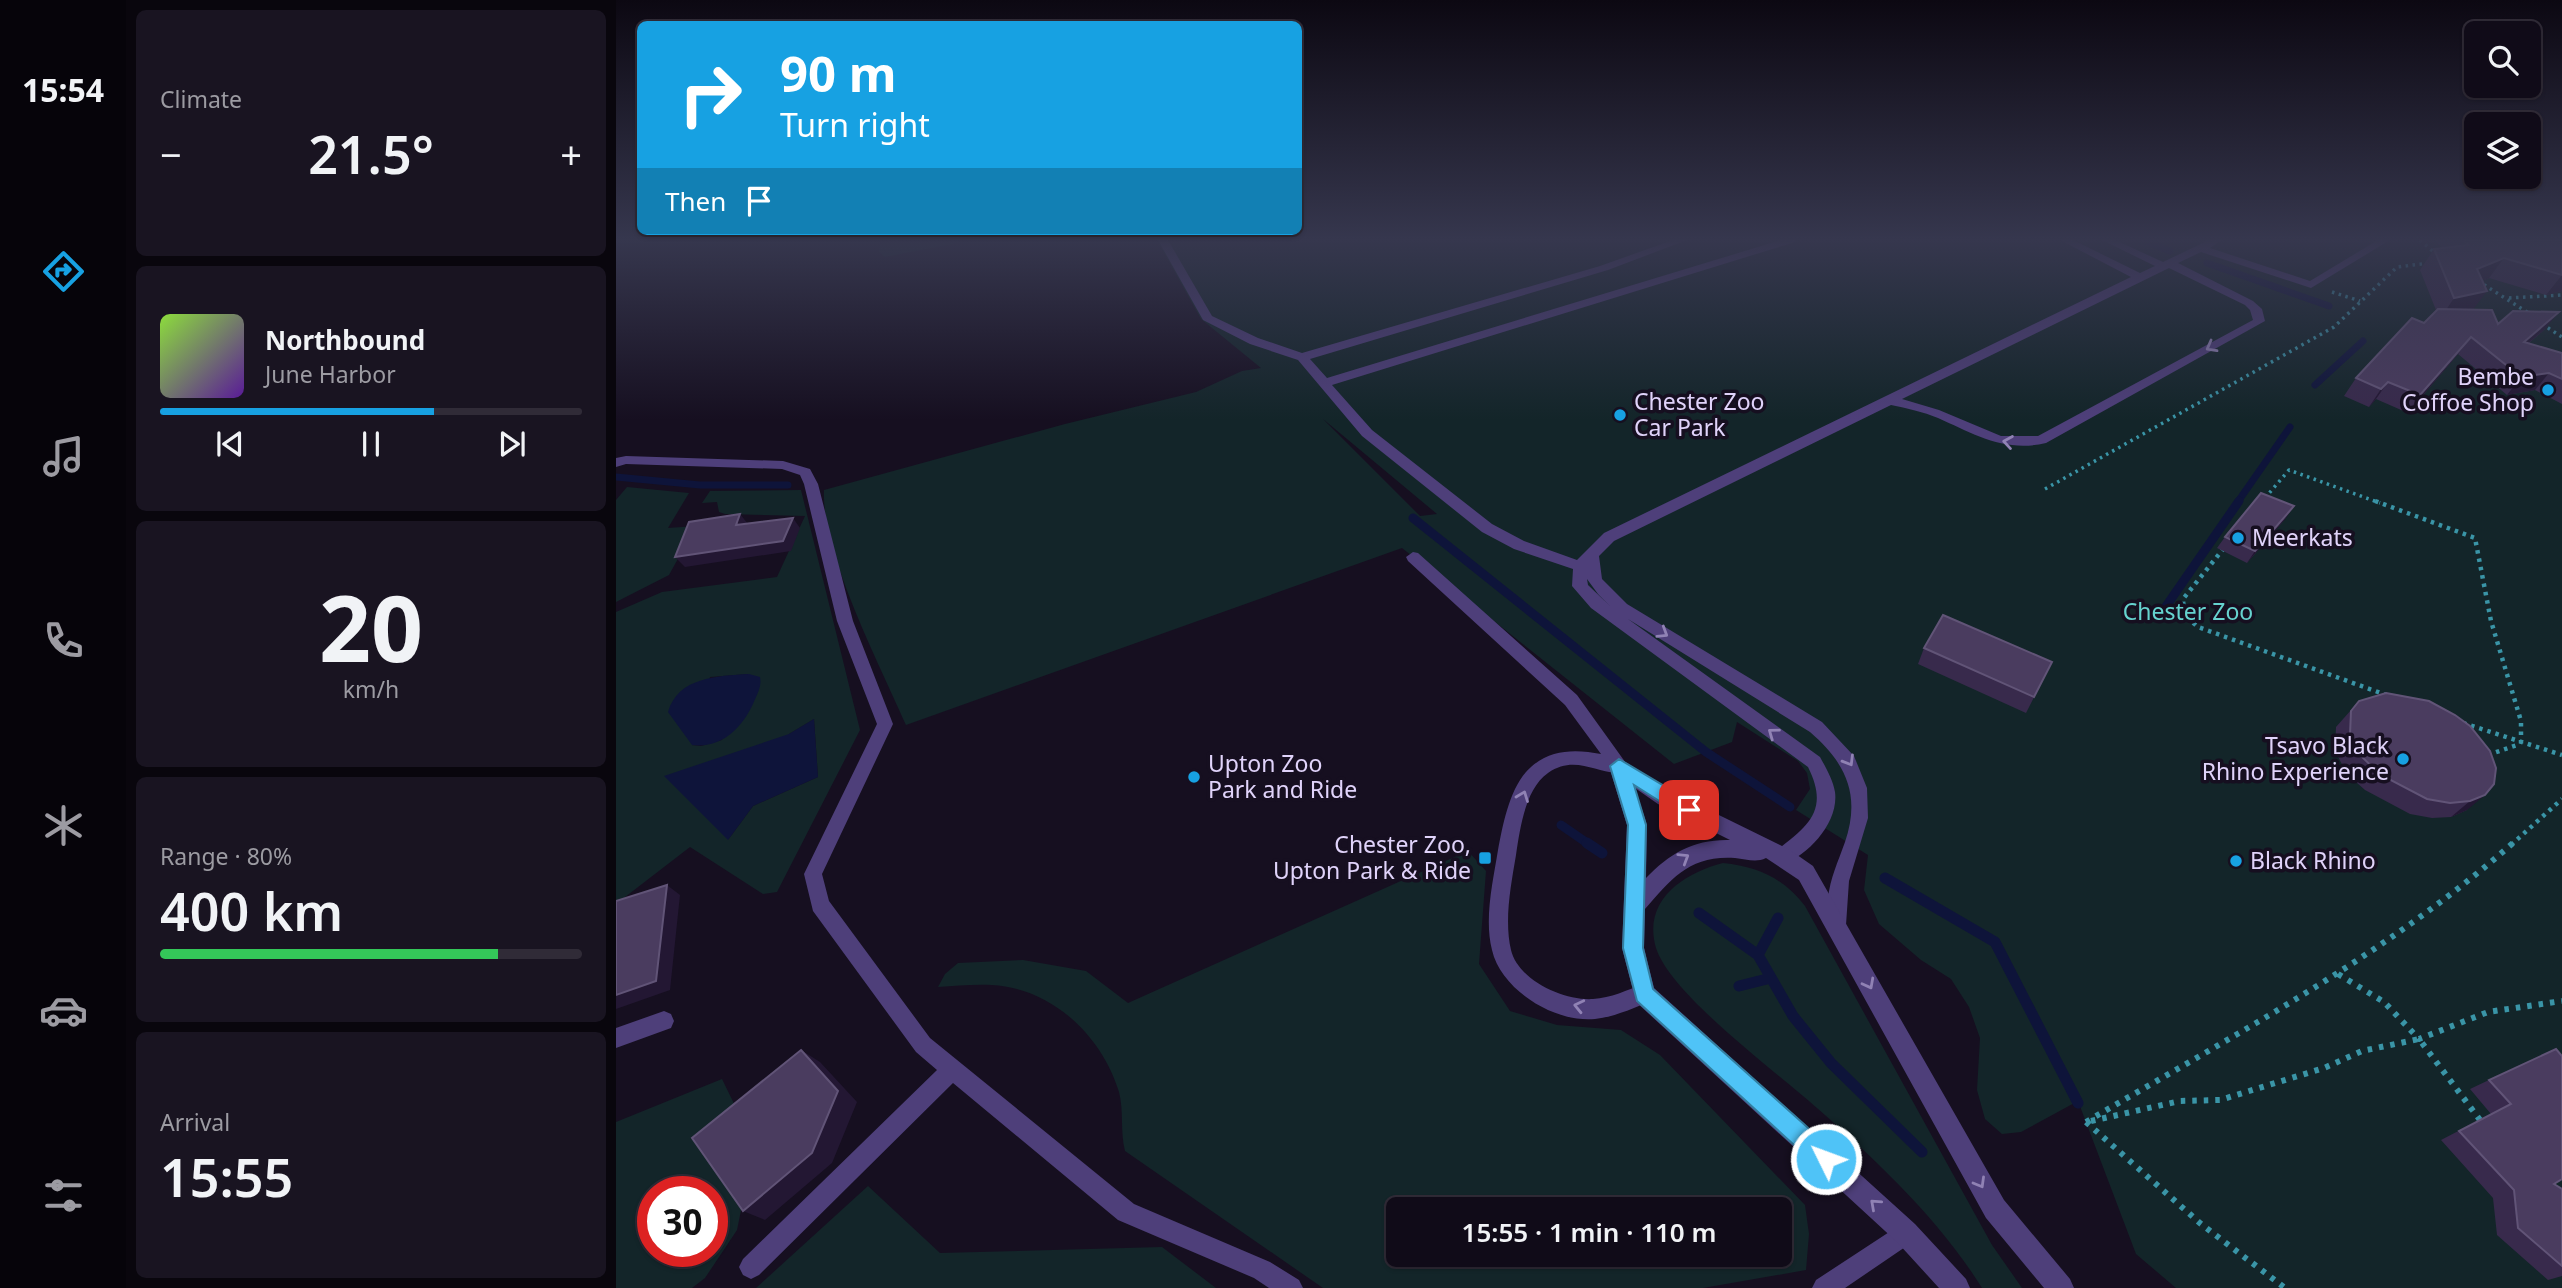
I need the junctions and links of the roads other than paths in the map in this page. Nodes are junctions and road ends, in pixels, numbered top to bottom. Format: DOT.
graph roads {
  1 [pos="1197,300"];
  2 [pos="1495,300"];
  3 [pos="1595,300"];
  4 [pos="2091,300"];
  5 [pos="2243,300"];
  6 [pos="1302,358"];
  7 [pos="1324,383"];
  8 [pos="1888,400"];
  9 [pos="616,463"];
  10 [pos="1592,552"];
  11 [pos="1413,557"];
  12 [pos="1580,566"];
  13 [pos="1619,766"];
  14 [pos="1783,856"];
  15 [pos="1635,905"];
  16 [pos="1836,925"];
  17 [pos="1644,994"];
  18 [pos="664,1021"];
  19 [pos="616,1038"];
  20 [pos="953,1069"];
  21 [pos="1906,1233"];
  22 [pos="751,1267"];
  23 [pos="1291,1288"];
  24 [pos="1824,1288"];
  25 [pos="1956,1288"];
  26 [pos="2061,1288"];
  1 -- 6 [label="lane"];
  2 -- 6 [label="lane"];
  3 -- 7 [label="lane"];
  4 -- 8 [label="lane"];
  5 -- 8 [label="lane, one-way"];
  6 -- 7 [label="lane"];
  7 -- 12 [label="lane"];
  8 -- 10 [label="lane"];
  9 -- 20 [label="lane"];
  10 -- 12 [label="lane"];
  10 -- 16 [label="lane, one-way"];
  11 -- 13 [label="lane"];
  14 -- 12 [label="lane, one-way"];
  13 -- 14 [label="street"];
  13 -- 15 [label="street"];
  17 -- 13 [label="lane, one-way"];
  15 -- 14 [label="street, one-way"];
  14 -- 16 [label="street"];
  15 -- 17 [label="street"];
  16 -- 26 [label="street, one-way"];
  21 -- 17 [label="street, one-way"];
  18 -- 19 [label="lane"];
  20 -- 22 [label="lane"];
  20 -- 23 [label="lane"];
  21 -- 24 [label="lane"];
  21 -- 25 [label="street"];
}
